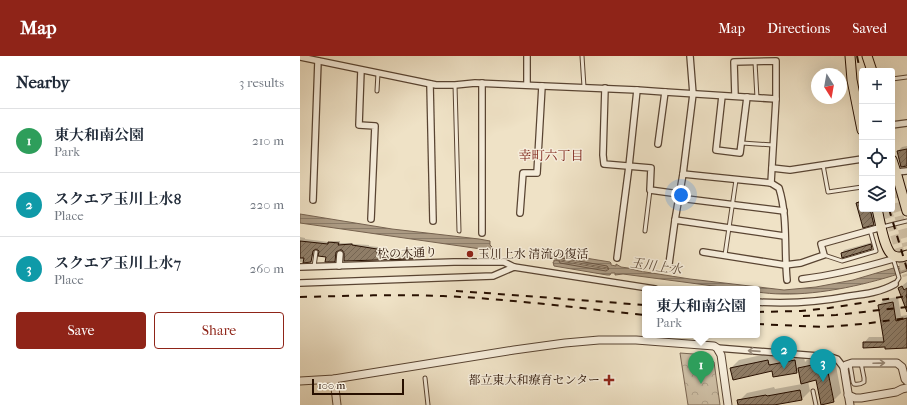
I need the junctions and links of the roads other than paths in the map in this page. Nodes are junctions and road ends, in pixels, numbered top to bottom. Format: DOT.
graph roads {
  1 [pos="527,56"];
  2 [pos="582,56"];
  3 [pos="690,56"];
  4 [pos="850,56"];
  5 [pos="853,56"];
  6 [pos="863,56"];
  7 [pos="867,56"];
  8 [pos="300,57"];
  9 [pos="322,60"];
  10 [pos="755,62"];
  11 [pos="865,68"];
  12 [pos="871,68"];
  13 [pos="361,70"];
  14 [pos="378,73"];
  15 [pos="907,77"];
  16 [pos="895,79"];
  17 [pos="482,83"];
  18 [pos="430,84"];
  19 [pos="455,85"];
  20 [pos="527,85"];
  21 [pos="542,86"];
  22 [pos="584,87"];
  23 [pos="605,88"];
  24 [pos="637,90"];
  25 [pos="377,91"];
  26 [pos="665,92"];
  27 [pos="693,94"];
  28 [pos="722,96"];
  29 [pos="735,96"];
  30 [pos="747,97"];
  31 [pos="757,98"];
  32 [pos="776,99"];
  33 [pos="862,104"];
  34 [pos="859,115"];
  35 [pos="907,123"];
  36 [pos="895,125"];
  37 [pos="742,143"];
  38 [pos="658,144"];
  39 [pos="773,145"];
  40 [pos="859,159"];
  41 [pos="823,165"];
  42 [pos="629,166"];
  43 [pos="772,168"];
  44 [pos="895,169"];
  45 [pos="907,171"];
  46 [pos="896,172"];
  47 [pos="683,174"];
  48 [pos="736,180"];
  49 [pos="771,183"];
  50 [pos="859,187"];
  51 [pos="650,190"];
  52 [pos="679,196"];
  53 [pos="313,200"];
  54 [pos="732,204"];
  55 [pos="906,206"];
  56 [pos="784,211"];
  57 [pos="878,212"];
  58 [pos="520,213"];
  59 [pos="371,219"];
  60 [pos="675,220"];
  61 [pos="433,221"];
  62 [pos="907,221"];
  63 [pos="882,227"];
  64 [pos="729,228"];
  65 [pos="870,230"];
  66 [pos="459,231"];
  67 [pos="646,231"];
  68 [pos="482,233"];
  69 [pos="784,236"];
  70 [pos="316,252"];
  71 [pos="703,252"];
  72 [pos="340,254"];
  73 [pos="725,255"];
  74 [pos="907,255"];
  75 [pos="824,256"];
  76 [pos="617,258"];
  77 [pos="893,260"];
  78 [pos="669,264"];
  79 [pos="785,265"];
  80 [pos="339,266"];
  81 [pos="300,267"];
  82 [pos="314,267"];
  83 [pos="514,267"];
  84 [pos="802,279"];
  85 [pos="786,280"];
  86 [pos="300,283"];
  87 [pos="895,284"];
  88 [pos="642,287"];
  89 [pos="760,302"];
  90 [pos="718,348"];
  91 [pos="861,363"];
  92 [pos="847,366"];
  93 [pos="425,378"];
  94 [pos="334,379"];
  95 [pos="906,380"];
  96 [pos="300,381"];
  97 [pos="904,388"];
  98 [pos="813,391"];
  99 [pos="848,395"];
  100 [pos="859,398"];
  101 [pos="337,405"];
  102 [pos="428,405"];
  103 [pos="728,405"];
  104 [pos="816,405"];
  105 [pos="851,405"];
  1 -- 20 [label="street"];
  2 -- 22 [label="lane"];
  3 -- 27 [label="street"];
  4 -- 34 [label="main road"];
  5 -- 33 [label="main road"];
  6 -- 11 [label="main road"];
  7 -- 12 [label="main road"];
  8 -- 9 [label="street"];
  9 -- 13 [label="street"];
  9 -- 53 [label="street"];
  10 -- 29 [label="street"];
  10 -- 31 [label="lane"];
  10 -- 32 [label="street"];
  13 -- 14 [label="street"];
  13 -- 59 [label="street"];
  14 -- 18 [label="street"];
  14 -- 25 [label="lane"];
  15 -- 16 [label="lane"];
  17 -- 19 [label="street"];
  17 -- 20 [label="street"];
  17 -- 68 [label="street"];
  18 -- 19 [label="street"];
  18 -- 61 [label="street"];
  19 -- 66 [label="lane"];
  20 -- 21 [label="street"];
  21 -- 22 [label="street"];
  21 -- 58 [label="street"];
  22 -- 23 [label="street"];
  23 -- 24 [label="street"];
  23 -- 42 [label="street"];
  24 -- 26 [label="street"];
  24 -- 42 [label="street"];
  26 -- 27 [label="street"];
  26 -- 38 [label="street"];
  27 -- 28 [label="street"];
  27 -- 47 [label="street"];
  28 -- 29 [label="street"];
  28 -- 37 [label="street"];
  29 -- 30 [label="street"];
  30 -- 31 [label="street"];
  30 -- 37 [label="street"];
  31 -- 32 [label="street"];
  32 -- 39 [label="street"];
  35 -- 36 [label="street"];
  37 -- 39 [label="lane"];
  39 -- 43 [label="street"];
  40 -- 41 [label="street"];
  41 -- 43 [label="street"];
  41 -- 50 [label="lane"];
  42 -- 51 [label="street"];
  42 -- 76 [label="street"];
  43 -- 49 [label="street"];
  44 -- 46 [label="main road"];
  45 -- 46 [label="street"];
  46 -- 55 [label="main road"];
  47 -- 48 [label="street"];
  47 -- 52 [label="street"];
  48 -- 49 [label="street"];
  48 -- 54 [label="lane"];
  49 -- 56 [label="street"];
  51 -- 52 [label="street"];
  51 -- 67 [label="lane"];
  52 -- 54 [label="street"];
  52 -- 60 [label="street"];
  54 -- 56 [label="street"];
  54 -- 64 [label="lane"];
  56 -- 69 [label="street"];
  57 -- 63 [label="main road"];
  60 -- 64 [label="street"];
  60 -- 78 [label="street"];
  62 -- 63 [label="lane"];
  63 -- 65 [label="street"];
  63 -- 77 [label="main road"];
  64 -- 69 [label="street"];
  64 -- 73 [label="lane"];
  65 -- 75 [label="street"];
  65 -- 75 [label="lane"];
  69 -- 79 [label="street"];
  70 -- 82 [label="lane"];
  71 -- 73 [label="street"];
  72 -- 80 [label="street"];
  73 -- 79 [label="street"];
  74 -- 77 [label="main road"];
  75 -- 79 [label="street"];
  77 -- 84 [label="street"];
  77 -- 87 [label="lane"];
  79 -- 85 [label="street"];
  80 -- 82 [label="street, 松の木通り"];
  80 -- 83 [label="street, 松の木通り"];
  81 -- 82 [label="street, 松の木通り"];
  83 -- 86 [label="street"];
  83 -- 88 [label="street, 松の木通り"];
  87 -- 89 [label="street"];
  92 -- 90 [label="street, one-way"];
  90 -- 94 [label="street"];
  90 -- 103 [label="street"];
  91 -- 92 [label="street"];
  91 -- 92 [label="lane"];
  91 -- 95 [label="street, one-way"];
  92 -- 99 [label="street"];
  93 -- 102 [label="lane"];
  94 -- 96 [label="street"];
  94 -- 101 [label="street"];
  95 -- 97 [label="street"];
  97 -- 100 [label="street"];
  98 -- 104 [label="lane"];
  99 -- 100 [label="street"];
  99 -- 105 [label="street"];
  100 -- 105 [label="street"];
}
